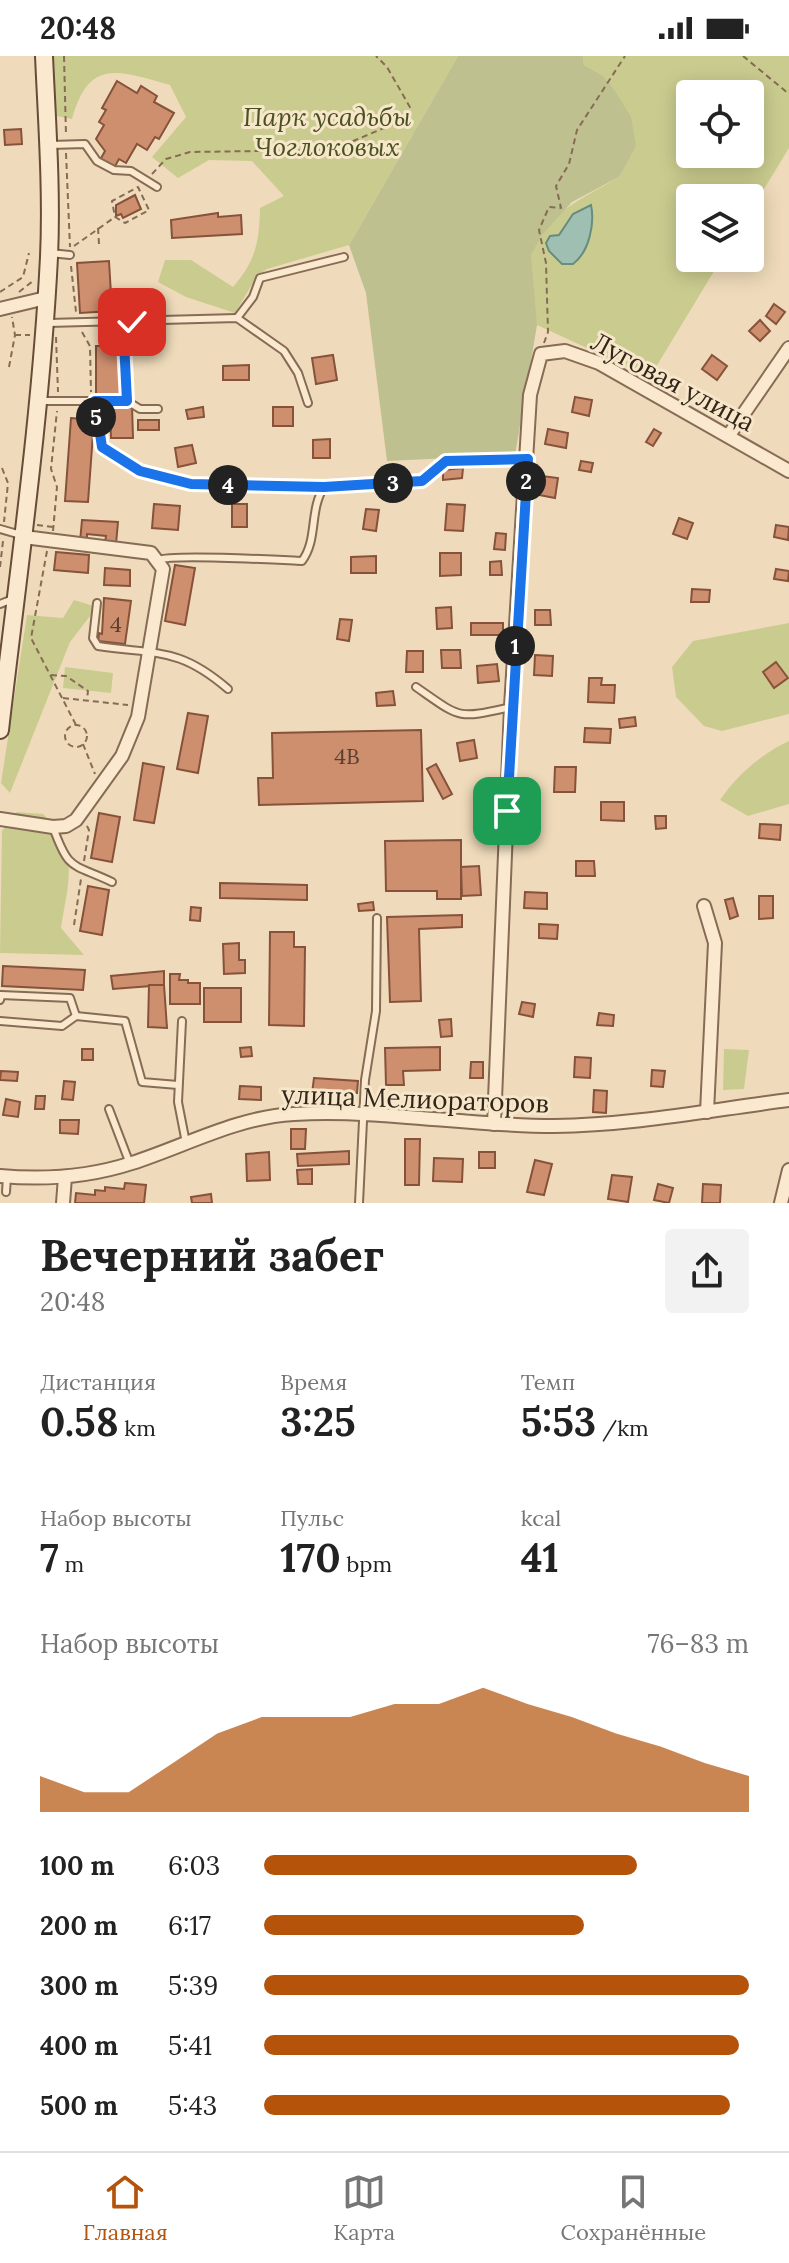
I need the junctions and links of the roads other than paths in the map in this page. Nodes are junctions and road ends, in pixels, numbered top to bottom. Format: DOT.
graph roads {
  1 [pos="44,56"];
  2 [pos="47,145"];
  3 [pos="157,187"];
  4 [pos="70,252"];
  5 [pos="344,257"];
  6 [pos="48,260"];
  7 [pos="46,298"];
  8 [pos="6,305"];
  9 [pos="237,318"];
  10 [pos="123,322"];
  11 [pos="44,329"];
  12 [pos="789,348"];
  13 [pos="37,401"];
  14 [pos="94,401"];
  15 [pos="127,401"];
  16 [pos="308,403"];
  17 [pos="158,409"];
  18 [pos="729,435"];
  19 [pos="528,459"];
  20 [pos="789,471"];
  21 [pos="324,487"];
  22 [pos="2,529"];
  23 [pos="24,537"];
  24 [pos="159,560"];
  25 [pos="17,597"];
  26 [pos="97,603"];
  27 [pos="0,604"];
  28 [pos="150,654"];
  29 [pos="416,687"];
  30 [pos="228,689"];
  31 [pos="511,707"];
  32 [pos="1,718"];
  33 [pos="0,819"];
  34 [pos="53,827"];
  35 [pos="112,882"];
  36 [pos="704,906"];
  37 [pos="377,918"];
  38 [pos="0,1000"];
  39 [pos="76,1016"];
  40 [pos="0,1021"];
  41 [pos="182,1021"];
  42 [pos="178,1085"];
  43 [pos="788,1101"];
  44 [pos="109,1109"];
  45 [pos="707,1112"];
  46 [pos="365,1114"];
  47 [pos="494,1124"];
  48 [pos="186,1143"];
  49 [pos="130,1164"];
  50 [pos="789,1170"];
  51 [pos="4,1176"];
  52 [pos="65,1177"];
  53 [pos="6,1192"];
  54 [pos="63,1203"];
  55 [pos="359,1203"];
  56 [pos="781,1203"];
  1 -- 2 [label="main road"];
  2 -- 3 [label="lane"];
  2 -- 6 [label="main road"];
  4 -- 6 [label="lane"];
  5 -- 9 [label="lane"];
  6 -- 7 [label="main road"];
  7 -- 8 [label="street"];
  7 -- 11 [label="main road"];
  9 -- 10 [label="lane"];
  9 -- 16 [label="lane"];
  10 -- 11 [label="lane"];
  10 -- 15 [label="lane"];
  11 -- 13 [label="main road"];
  12 -- 18 [label="street"];
  13 -- 14 [label="lane"];
  13 -- 23 [label="main road"];
  14 -- 15 [label="lane"];
  14 -- 21 [label="lane"];
  15 -- 17 [label="lane"];
  18 -- 19 [label="street, Луговая улица"];
  18 -- 20 [label="street, Луговая улица"];
  19 -- 21 [label="lane"];
  19 -- 31 [label="street"];
  21 -- 24 [label="lane"];
  22 -- 23 [label="lane"];
  23 -- 24 [label="street"];
  23 -- 25 [label="main road"];
  24 -- 28 [label="street"];
  25 -- 27 [label="lane"];
  25 -- 32 [label="main road"];
  26 -- 28 [label="lane"];
  28 -- 30 [label="lane"];
  28 -- 34 [label="street"];
  29 -- 31 [label="lane"];
  31 -- 47 [label="street"];
  33 -- 34 [label="street"];
  34 -- 35 [label="lane"];
  36 -- 45 [label="street"];
  37 -- 46 [label="lane"];
  38 -- 39 [label="lane"];
  39 -- 40 [label="lane"];
  39 -- 42 [label="lane"];
  41 -- 42 [label="lane"];
  42 -- 48 [label="lane"];
  43 -- 45 [label="street, улица Мелиораторов"];
  44 -- 49 [label="lane"];
  45 -- 47 [label="street, улица Мелиораторов"];
  46 -- 47 [label="street, улица Мелиораторов"];
  46 -- 48 [label="street, улица Мелиораторов"];
  46 -- 55 [label="lane"];
  48 -- 49 [label="street, улица Мелиораторов"];
  49 -- 52 [label="street, улица Мелиораторов"];
  50 -- 56 [label="street"];
  51 -- 52 [label="street, улица Мелиораторов"];
  51 -- 53 [label="lane"];
  52 -- 54 [label="street"];
}
